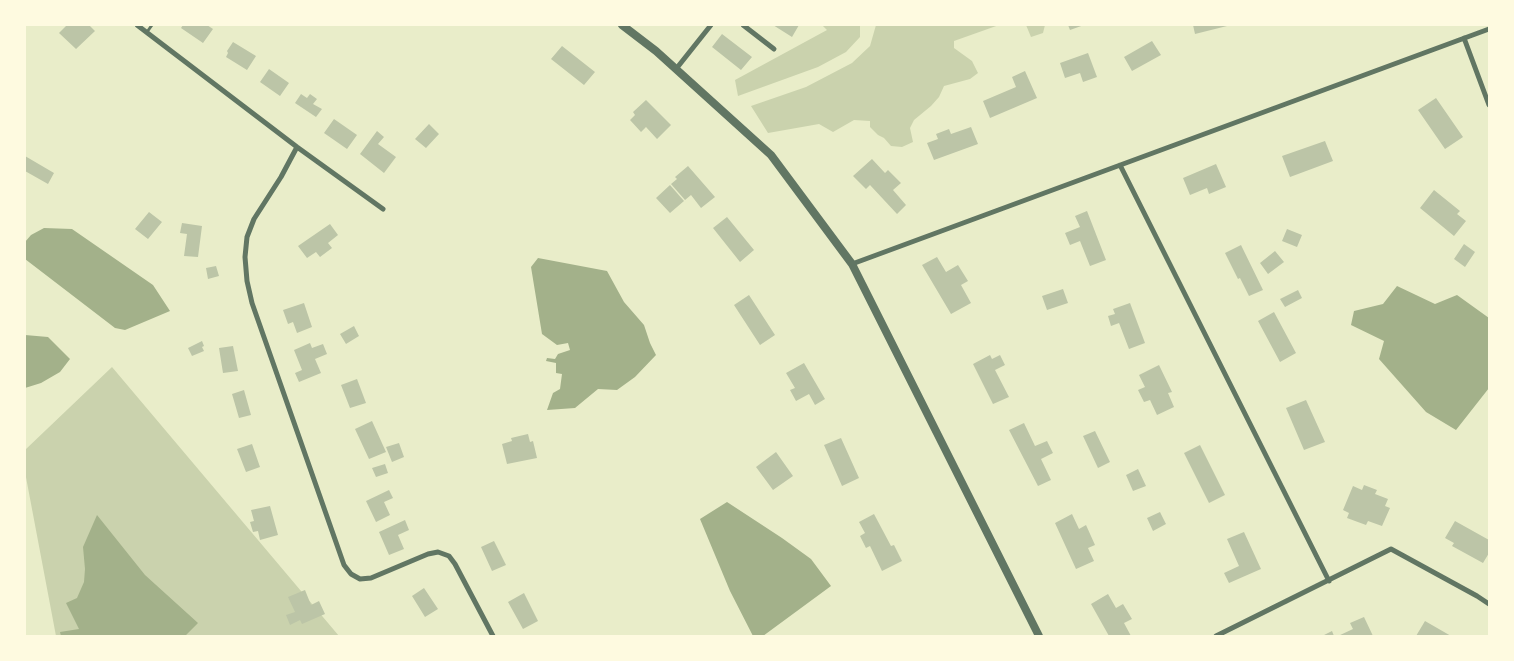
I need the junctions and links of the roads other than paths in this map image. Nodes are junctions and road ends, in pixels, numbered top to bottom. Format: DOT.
graph roads {
  1 [pos="136,25"];
  2 [pos="152,25"];
  3 [pos="622,25"];
  4 [pos="711,25"];
  5 [pos="743,25"];
  6 [pos="1489,29"];
  7 [pos="147,32"];
  8 [pos="1464,38"];
  9 [pos="774,49"];
  10 [pos="676,69"];
  11 [pos="1489,105"];
  12 [pos="297,147"];
  13 [pos="1120,166"];
  14 [pos="384,209"];
  15 [pos="852,264"];
  16 [pos="1329,581"];
  17 [pos="1489,604"];
  18 [pos="494,636"];
  19 [pos="1039,636"];
  20 [pos="1216,636"];
  1 -- 7 [label="street"];
  2 -- 7 [label="lane"];
  3 -- 10 [label="street"];
  4 -- 10 [label="street"];
  5 -- 9 [label="street"];
  6 -- 8 [label="street"];
  7 -- 12 [label="street"];
  8 -- 11 [label="street"];
  8 -- 13 [label="street"];
  10 -- 15 [label="street"];
  12 -- 14 [label="street"];
  12 -- 18 [label="street"];
  13 -- 15 [label="street"];
  13 -- 16 [label="street"];
  15 -- 19 [label="street"];
  16 -- 17 [label="street"];
  16 -- 20 [label="street"];
}
